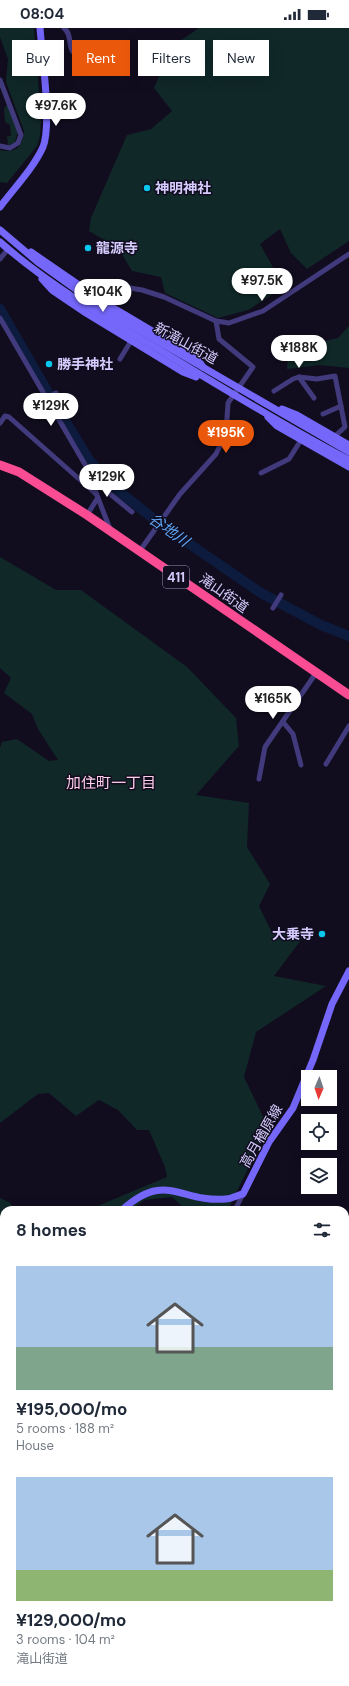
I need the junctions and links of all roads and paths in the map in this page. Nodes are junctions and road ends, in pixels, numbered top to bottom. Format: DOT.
graph roads {
  1 [pos="41,28"];
  2 [pos="64,28"];
  3 [pos="72,50"];
  4 [pos="0,80"];
  5 [pos="0,146"];
  6 [pos="0,207"];
  7 [pos="0,230"];
  8 [pos="0,242"];
  9 [pos="15,243"];
  10 [pos="8,249"];
  11 [pos="349,254"];
  12 [pos="0,259"];
  13 [pos="39,275"];
  14 [pos="91,293"];
  15 [pos="0,318"];
  16 [pos="216,321"];
  17 [pos="131,341"];
  18 [pos="120,359"];
  19 [pos="203,367"];
  20 [pos="299,377"];
  21 [pos="213,383"];
  22 [pos="238,387"];
  23 [pos="274,391"];
  24 [pos="55,393"];
  25 [pos="233,395"];
  26 [pos="314,398"];
  27 [pos="46,399"];
  28 [pos="263,402"];
  29 [pos="341,406"];
  30 [pos="266,414"];
  31 [pos="323,414"];
  32 [pos="0,423"];
  33 [pos="334,437"];
  34 [pos="301,440"];
  35 [pos="349,445"];
  36 [pos="349,452"];
  37 [pos="349,460"];
  38 [pos="0,465"];
  39 [pos="349,467"];
  40 [pos="87,468"];
  41 [pos="261,473"];
  42 [pos="96,497"];
  43 [pos="132,512"];
  44 [pos="87,515"];
  45 [pos="112,534"];
  46 [pos="140,552"];
  47 [pos="281,596"];
  48 [pos="273,607"];
  49 [pos="316,674"];
  50 [pos="349,695"];
  51 [pos="283,722"];
  52 [pos="349,726"];
  53 [pos="326,764"];
  54 [pos="301,765"];
  55 [pos="259,779"];
  56 [pos="349,971"];
  57 [pos="243,1194"];
  58 [pos="128,1206"];
  59 [pos="237,1206"];
  1 -- 6 [label="main road"];
  2 -- 3 [label="street"];
  4 -- 5 [label="street"];
  7 -- 9 [label="main road, 新滝山街道"];
  8 -- 10 [label="main road, 新滝山街道"];
  9 -- 14 [label="main road"];
  9 -- 19 [label="main road, 新滝山街道"];
  10 -- 12 [label="street"];
  10 -- 13 [label="main road, 新滝山街道"];
  11 -- 16 [label="street"];
  13 -- 17 [label="main road"];
  13 -- 21 [label="main road, 新滝山街道"];
  14 -- 16 [label="street"];
  14 -- 19 [label="main road"];
  15 -- 27 [label="street"];
  16 -- 22 [label="street"];
  17 -- 18 [label="street"];
  17 -- 21 [label="main road"];
  19 -- 22 [label="main road, 新滝山街道"];
  20 -- 23 [label="street"];
  20 -- 26 [label="street"];
  20 -- 29 [label="street"];
  21 -- 25 [label="main road, 新滝山街道"];
  22 -- 25 [label="street"];
  22 -- 28 [label="main road, 新滝山街道"];
  24 -- 27 [label="street"];
  25 -- 30 [label="main road, 新滝山街道"];
  25 -- 46 [label="street"];
  27 -- 40 [label="street"];
  28 -- 33 [label="main road"];
  28 -- 36 [label="main road, 新滝山街道"];
  29 -- 31 [label="street"];
  29 -- 33 [label="street"];
  30 -- 34 [label="main road"];
  30 -- 37 [label="main road, 新滝山街道"];
  32 -- 42 [label="street"];
  33 -- 35 [label="main road"];
  34 -- 39 [label="main road"];
  34 -- 41 [label="street"];
  38 -- 44 [label="highway, 滝山街道 / 411"];
  40 -- 42 [label="street"];
  40 -- 43 [label="street"];
  42 -- 44 [label="street"];
  42 -- 45 [label="street"];
  44 -- 45 [label="highway, 滝山街道 / 411"];
  45 -- 46 [label="highway, 滝山街道 / 411"];
  46 -- 49 [label="highway, 滝山街道 / 411"];
  47 -- 48 [label="street"];
  49 -- 50 [label="highway, 滝山街道 / 411"];
  49 -- 51 [label="street"];
  51 -- 54 [label="street"];
  51 -- 55 [label="street"];
  52 -- 53 [label="street"];
  56 -- 57 [label="main road, 高月楢原線"];
  57 -- 58 [label="main road"];
  57 -- 59 [label="street"];
}
